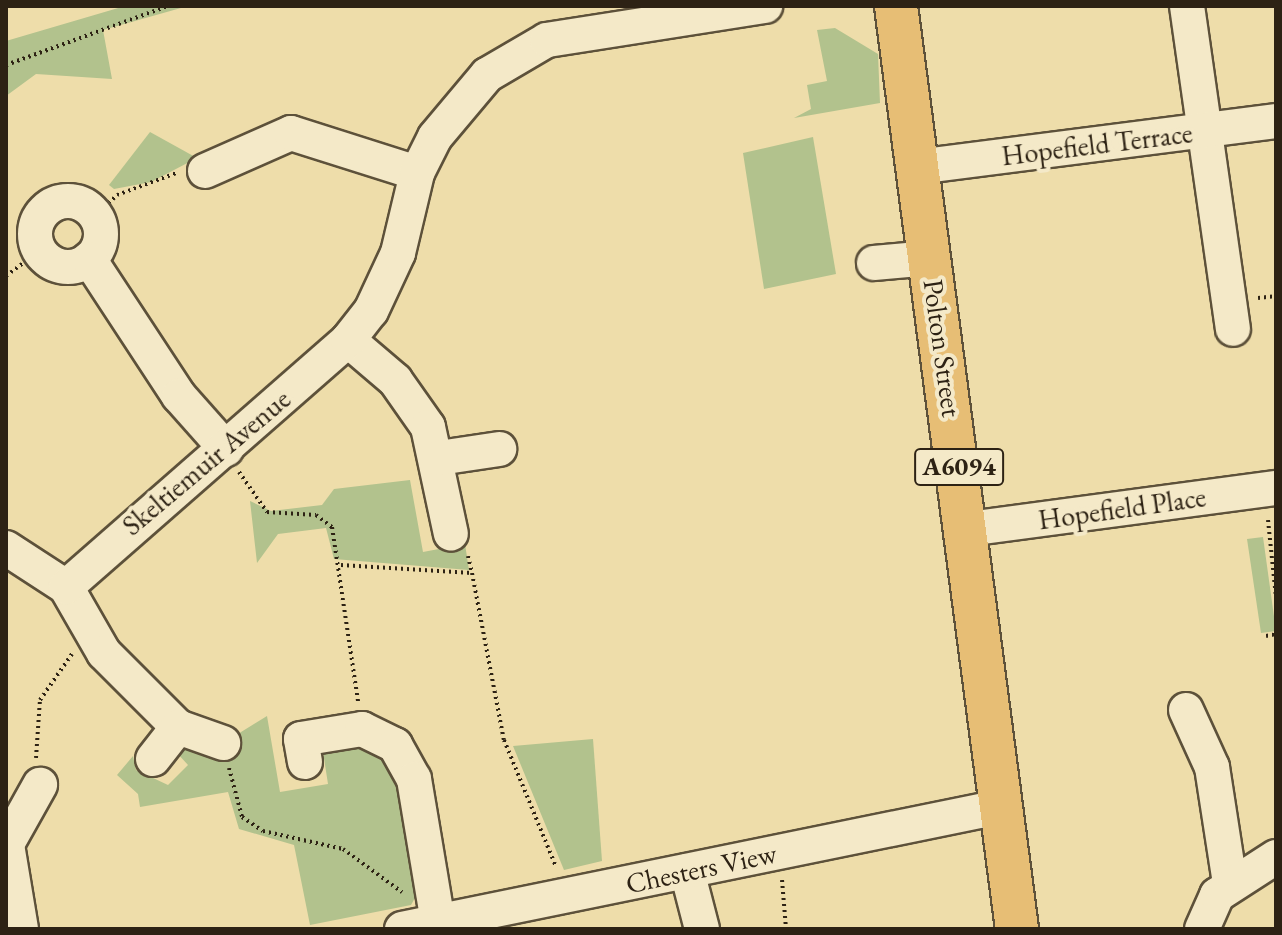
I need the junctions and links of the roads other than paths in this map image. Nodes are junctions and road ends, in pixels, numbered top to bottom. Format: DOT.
graph roads {
  1 [pos="765,6"];
  2 [pos="896,6"];
  3 [pos="1187,6"];
  4 [pos="1276,121"];
  5 [pos="1201,130"];
  6 [pos="917,167"];
  7 [pos="205,171"];
  8 [pos="417,173"];
  9 [pos="930,258"];
  10 [pos="89,259"];
  11 [pos="874,263"];
  12 [pos="1233,329"];
  13 [pos="348,340"];
  14 [pos="226,449"];
  15 [pos="499,449"];
  16 [pos="439,458"];
  17 [pos="1270,489"];
  18 [pos="968,529"];
  19 [pos="451,534"];
  20 [pos="6,548"];
  21 [pos="66,587"];
  22 [pos="1186,710"];
  23 [pos="178,727"];
  24 [pos="223,743"];
  25 [pos="153,759"];
  26 [pos="305,762"];
  27 [pos="40,785"];
  28 [pos="999,807"];
  29 [pos="6,844"];
  30 [pos="1276,857"];
  31 [pos="687,871"];
  32 [pos="1230,883"];
  33 [pos="417,926"];
  34 [pos="21,929"];
  35 [pos="702,929"];
  36 [pos="1017,929"];
  37 [pos="1202,929"];
  1 -- 8 [label="street, Skeltiemuir Avenue"];
  2 -- 6 [label="main road, Polton Street / A6094"];
  3 -- 5 [label="street"];
  4 -- 5 [label="street, Hopefield Terrace"];
  5 -- 6 [label="street, Hopefield Terrace"];
  5 -- 12 [label="street"];
  6 -- 9 [label="main road, Polton Street / A6094"];
  7 -- 8 [label="street"];
  8 -- 13 [label="street, Skeltiemuir Avenue"];
  9 -- 11 [label="street"];
  9 -- 18 [label="main road, Polton Street / A6094"];
  10 -- 10 [label="street"];
  10 -- 14 [label="street"];
  13 -- 14 [label="street, Skeltiemuir Avenue"];
  13 -- 16 [label="street"];
  14 -- 21 [label="street, Skeltiemuir Avenue"];
  15 -- 16 [label="street"];
  16 -- 19 [label="street"];
  17 -- 18 [label="street, Hopefield Place"];
  18 -- 28 [label="main road, Polton Street / A6094"];
  20 -- 21 [label="street"];
  21 -- 23 [label="street"];
  22 -- 32 [label="street"];
  23 -- 24 [label="street"];
  23 -- 25 [label="street"];
  26 -- 33 [label="street"];
  27 -- 29 [label="street"];
  28 -- 31 [label="street, Chesters View"];
  28 -- 36 [label="main road, Polton Street / A6094"];
  29 -- 34 [label="street"];
  30 -- 32 [label="street"];
  31 -- 33 [label="street, Chesters View"];
  31 -- 35 [label="street"];
  32 -- 37 [label="street"];
}
